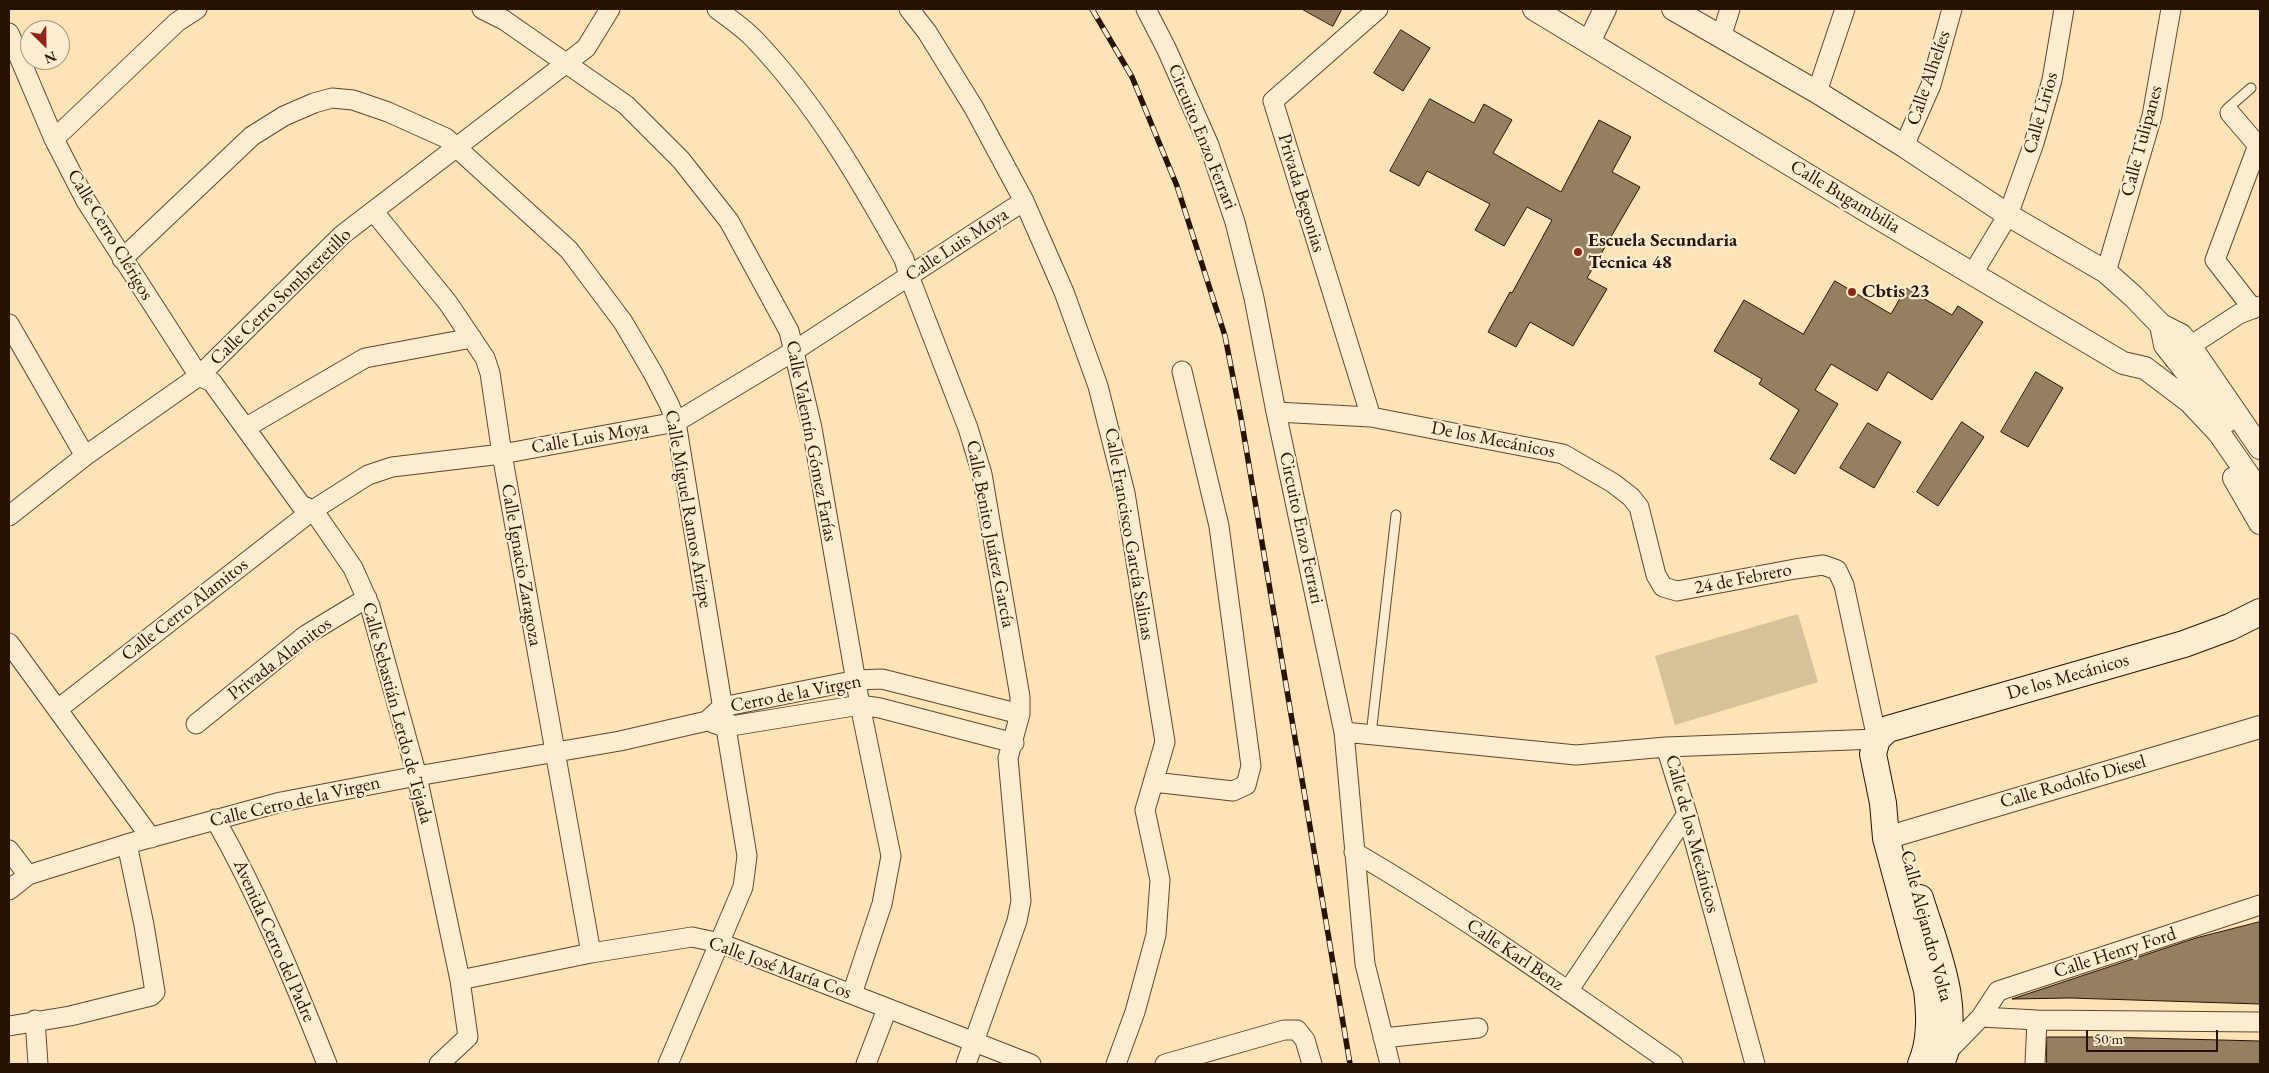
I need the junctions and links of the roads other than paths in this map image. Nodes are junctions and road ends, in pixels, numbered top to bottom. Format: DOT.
graph roads {
  1 [pos="197,9"];
  2 [pos="482,9"];
  3 [pos="610,9"];
  4 [pos="717,9"];
  5 [pos="909,9"];
  6 [pos="1146,9"];
  7 [pos="1378,9"];
  8 [pos="1534,9"];
  9 [pos="1604,9"];
  10 [pos="1673,9"];
  11 [pos="1730,9"];
  12 [pos="1844,9"];
  13 [pos="1952,9"];
  14 [pos="2064,9"];
  15 [pos="2171,9"];
  16 [pos="1564,16"];
  17 [pos="9,34"];
  18 [pos="1722,37"];
  19 [pos="1589,42"];
  20 [pos="567,62"];
  21 [pos="2251,88"];
  22 [pos="1817,92"];
  23 [pos="2230,113"];
  24 [pos="54,139"];
  25 [pos="1904,146"];
  26 [pos="2259,147"];
  27 [pos="456,149"];
  28 [pos="1024,201"];
  29 [pos="374,212"];
  30 [pos="2008,215"];
  31 [pos="122,259"];
  32 [pos="2106,272"];
  33 [pos="1973,273"];
  34 [pos="909,276"];
  35 [pos="2256,307"];
  36 [pos="9,324"];
  37 [pos="472,338"];
  38 [pos="794,351"];
  39 [pos="2184,353"];
  40 [pos="2123,363"];
  41 [pos="1182,371"];
  42 [pos="199,376"];
  43 [pos="1276,412"];
  44 [pos="1371,418"];
  45 [pos="676,422"];
  46 [pos="244,428"];
  47 [pos="2260,448"];
  48 [pos="502,454"];
  49 [pos="85,456"];
  50 [pos="2260,476"];
  51 [pos="2260,492"];
  52 [pos="313,510"];
  53 [pos="1396,515"];
  54 [pos="9,516"];
  55 [pos="2260,523"];
  56 [pos="1823,565"];
  57 [pos="1663,587"];
  58 [pos="367,598"];
  59 [pos="2260,612"];
  60 [pos="9,644"];
  61 [pos="857,680"];
  62 [pos="860,705"];
  63 [pos="722,708"];
  64 [pos="58,709"];
  65 [pos="1020,714"];
  66 [pos="707,720"];
  67 [pos="196,724"];
  68 [pos="725,727"];
  69 [pos="2260,727"];
  70 [pos="1344,732"];
  71 [pos="1371,735"];
  72 [pos="1877,739"];
  73 [pos="1014,743"];
  74 [pos="1666,747"];
  75 [pos="554,753"];
  76 [pos="417,776"];
  77 [pos="1153,782"];
  78 [pos="1687,814"];
  79 [pos="215,819"];
  80 [pos="1894,835"];
  81 [pos="151,838"];
  82 [pos="126,844"];
  83 [pos="9,850"];
  84 [pos="1354,852"];
  85 [pos="28,875"];
  86 [pos="9,890"];
  87 [pos="2260,905"];
  88 [pos="720,943"];
  89 [pos="592,953"];
  90 [pos="460,980"];
  91 [pos="1568,990"];
  92 [pos="852,994"];
  93 [pos="887,1009"];
  94 [pos="1981,1017"];
  95 [pos="35,1020"];
  96 [pos="2037,1020"];
  97 [pos="2260,1022"];
  98 [pos="9,1026"];
  99 [pos="1478,1028"];
  100 [pos="1383,1038"];
  101 [pos="974,1043"];
  102 [pos="1933,1060"];
  103 [pos="38,1064"];
  104 [pos="328,1064"];
  105 [pos="439,1064"];
  106 [pos="668,1064"];
  107 [pos="866,1064"];
  108 [pos="966,1064"];
  109 [pos="1031,1064"];
  110 [pos="1116,1064"];
  111 [pos="1165,1064"];
  112 [pos="1312,1064"];
  113 [pos="1390,1064"];
  114 [pos="1673,1064"];
  115 [pos="1755,1064"];
  116 [pos="2035,1064"];
  1 -- 24 [label="street"];
  2 -- 20 [label="street, Calle Valentín Gómez Farías"];
  3 -- 20 [label="street, Calle Cerro Sombreretillo"];
  4 -- 34 [label="street, Calle Benito Juárez García"];
  5 -- 28 [label="street, Calle Francisco García Salinas"];
  6 -- 43 [label="street, Circuito Enzo Ferrari"];
  7 -- 44 [label="street, Privada Begonias"];
  8 -- 16 [label="street, Calle Bugambilia"];
  9 -- 19 [label="street"];
  10 -- 18 [label="street"];
  11 -- 18 [label="street"];
  12 -- 22 [label="street"];
  13 -- 25 [label="street, Calle Alhelíes"];
  14 -- 30 [label="street, Calle Lirios"];
  15 -- 32 [label="street, Calle Tulipanes"];
  16 -- 19 [label="street, Calle Bugambilia"];
  17 -- 24 [label="street, Calle Cerro Clérigos"];
  18 -- 22 [label="street"];
  19 -- 33 [label="street, Calle Bugambilia"];
  20 -- 27 [label="street, Calle Cerro Sombreretillo"];
  20 -- 38 [label="street, Calle Valentín Gómez Farías"];
  21 -- 23 [label="lane"];
  22 -- 25 [label="street"];
  23 -- 26 [label="street"];
  24 -- 31 [label="street, Calle Cerro Clérigos"];
  25 -- 30 [label="street"];
  26 -- 35 [label="street"];
  27 -- 29 [label="street, Calle Cerro Sombreretillo"];
  27 -- 31 [label="street, Calle Miguel Ramos Arizpe"];
  27 -- 45 [label="street, Calle Miguel Ramos Arizpe"];
  28 -- 34 [label="street, Calle Luis Moya"];
  28 -- 77 [label="street, Calle Francisco García Salinas"];
  29 -- 37 [label="street, Calle Ignacio Zaragoza"];
  29 -- 42 [label="street, Calle Cerro Sombreretillo"];
  30 -- 32 [label="street"];
  30 -- 33 [label="street, Calle Lirios"];
  31 -- 42 [label="street, Calle Cerro Clérigos"];
  32 -- 39 [label="street"];
  33 -- 40 [label="street, Calle Bugambilia"];
  34 -- 38 [label="street, Calle Luis Moya"];
  34 -- 65 [label="street, Calle Benito Juárez García"];
  35 -- 39 [label="street"];
  36 -- 49 [label="street"];
  37 -- 46 [label="street"];
  37 -- 48 [label="street, Calle Ignacio Zaragoza"];
  38 -- 45 [label="street, Calle Luis Moya"];
  38 -- 61 [label="street, Calle Valentín Gómez Farías"];
  39 -- 47 [label="street"];
  39 -- 50 [label="street"];
  40 -- 51 [label="street, Calle Bugambilia"];
  40 -- 55 [label="street"];
  41 -- 77 [label="street"];
  42 -- 46 [label="street, Calle Sebastián Lerdo de Tejada"];
  42 -- 49 [label="street, Calle Cerro Sombreretillo"];
  43 -- 44 [label="street, De los Mecánicos"];
  43 -- 70 [label="street, Circuito Enzo Ferrari"];
  44 -- 57 [label="street, De los Mecánicos"];
  45 -- 48 [label="street, Calle Luis Moya"];
  45 -- 63 [label="street, Calle Miguel Ramos Arizpe"];
  46 -- 52 [label="street, Calle Sebastián Lerdo de Tejada"];
  48 -- 52 [label="street, Calle Luis Moya"];
  48 -- 75 [label="street, Calle Ignacio Zaragoza"];
  49 -- 54 [label="street, Calle Cerro Sombreretillo"];
  52 -- 58 [label="street, Calle Sebastián Lerdo de Tejada"];
  52 -- 64 [label="street, Calle Cerro Alamitos"];
  53 -- 71 [label="lane"];
  56 -- 57 [label="street, 24 de Febrero"];
  56 -- 72 [label="street, Calle Alejandro Volta"];
  58 -- 67 [label="street, Privada Alamitos"];
  58 -- 76 [label="street, Calle Sebastián Lerdo de Tejada"];
  59 -- 72 [label="main road, De los Mecánicos"];
  60 -- 64 [label="street"];
  61 -- 62 [label="street, Calle Valentín Gómez Farías"];
  61 -- 63 [label="street, Cerro de la Virgen"];
  61 -- 65 [label="street, Cerro de la Virgen"];
  62 -- 68 [label="street, Cerro de la Virgen"];
  62 -- 73 [label="street, Cerro de la Virgen"];
  62 -- 92 [label="street, Calle Valentín Gómez Farías"];
  63 -- 66 [label="street, Cerro de la Virgen"];
  63 -- 68 [label="street, Calle Miguel Ramos Arizpe"];
  64 -- 81 [label="street"];
  65 -- 73 [label="street, Calle Benito Juárez García"];
  66 -- 68 [label="street, Cerro de la Virgen"];
  66 -- 75 [label="street, Calle Cerro de la Virgen"];
  68 -- 88 [label="street, Calle Miguel Ramos Arizpe"];
  69 -- 80 [label="street, Calle Rodolfo Diesel"];
  70 -- 71 [label="street"];
  70 -- 84 [label="street, Circuito Enzo Ferrari"];
  71 -- 74 [label="street"];
  72 -- 74 [label="street, Calle de los Mecánicos"];
  72 -- 80 [label="main road, Calle Alejandro Volta"];
  73 -- 101 [label="street, Calle Benito Juárez García"];
  74 -- 78 [label="street, Calle de los Mecánicos"];
  75 -- 76 [label="street, Calle Cerro de la Virgen"];
  75 -- 89 [label="street, Calle Ignacio Zaragoza"];
  76 -- 79 [label="street, Calle Cerro de la Virgen"];
  76 -- 90 [label="street, Calle Sebastián Lerdo de Tejada"];
  77 -- 110 [label="street, Calle Francisco García Salinas"];
  78 -- 91 [label="street"];
  78 -- 115 [label="street, Calle de los Mecánicos"];
  79 -- 81 [label="street, Calle Cerro de la Virgen"];
  79 -- 104 [label="street, Avenida Cerro del Padre"];
  80 -- 102 [label="main road, Calle Alejandro Volta"];
  81 -- 82 [label="street, Calle Cerro de la Virgen"];
  82 -- 85 [label="street, Calle Cerro de la Virgen"];
  82 -- 95 [label="street"];
  83 -- 85 [label="street"];
  84 -- 91 [label="street, Calle Karl Benz"];
  84 -- 100 [label="street, Circuito Enzo Ferrari"];
  85 -- 86 [label="street, Calle Cerro de la Virgen"];
  87 -- 94 [label="street, Calle Henry Ford"];
  88 -- 89 [label="street, Calle José María Cos"];
  88 -- 92 [label="street, Calle José María Cos"];
  88 -- 106 [label="street, Calle Miguel Ramos Arizpe"];
  89 -- 90 [label="street, Calle José María Cos"];
  90 -- 105 [label="street, Calle Sebastián Lerdo de Tejada"];
  91 -- 114 [label="street, Calle Karl Benz"];
  92 -- 93 [label="street, Calle José María Cos"];
  93 -- 101 [label="street, Calle José María Cos"];
  93 -- 107 [label="street"];
  94 -- 96 [label="street"];
  94 -- 102 [label="street, Calle Henry Ford"];
  95 -- 98 [label="street"];
  95 -- 103 [label="street"];
  96 -- 97 [label="street"];
  96 -- 116 [label="street"];
  99 -- 100 [label="street"];
  100 -- 113 [label="street, Circuito Enzo Ferrari"];
  101 -- 108 [label="street, Calle Benito Juárez García"];
  101 -- 109 [label="street, Calle José María Cos"];
  111 -- 112 [label="street"];
}
